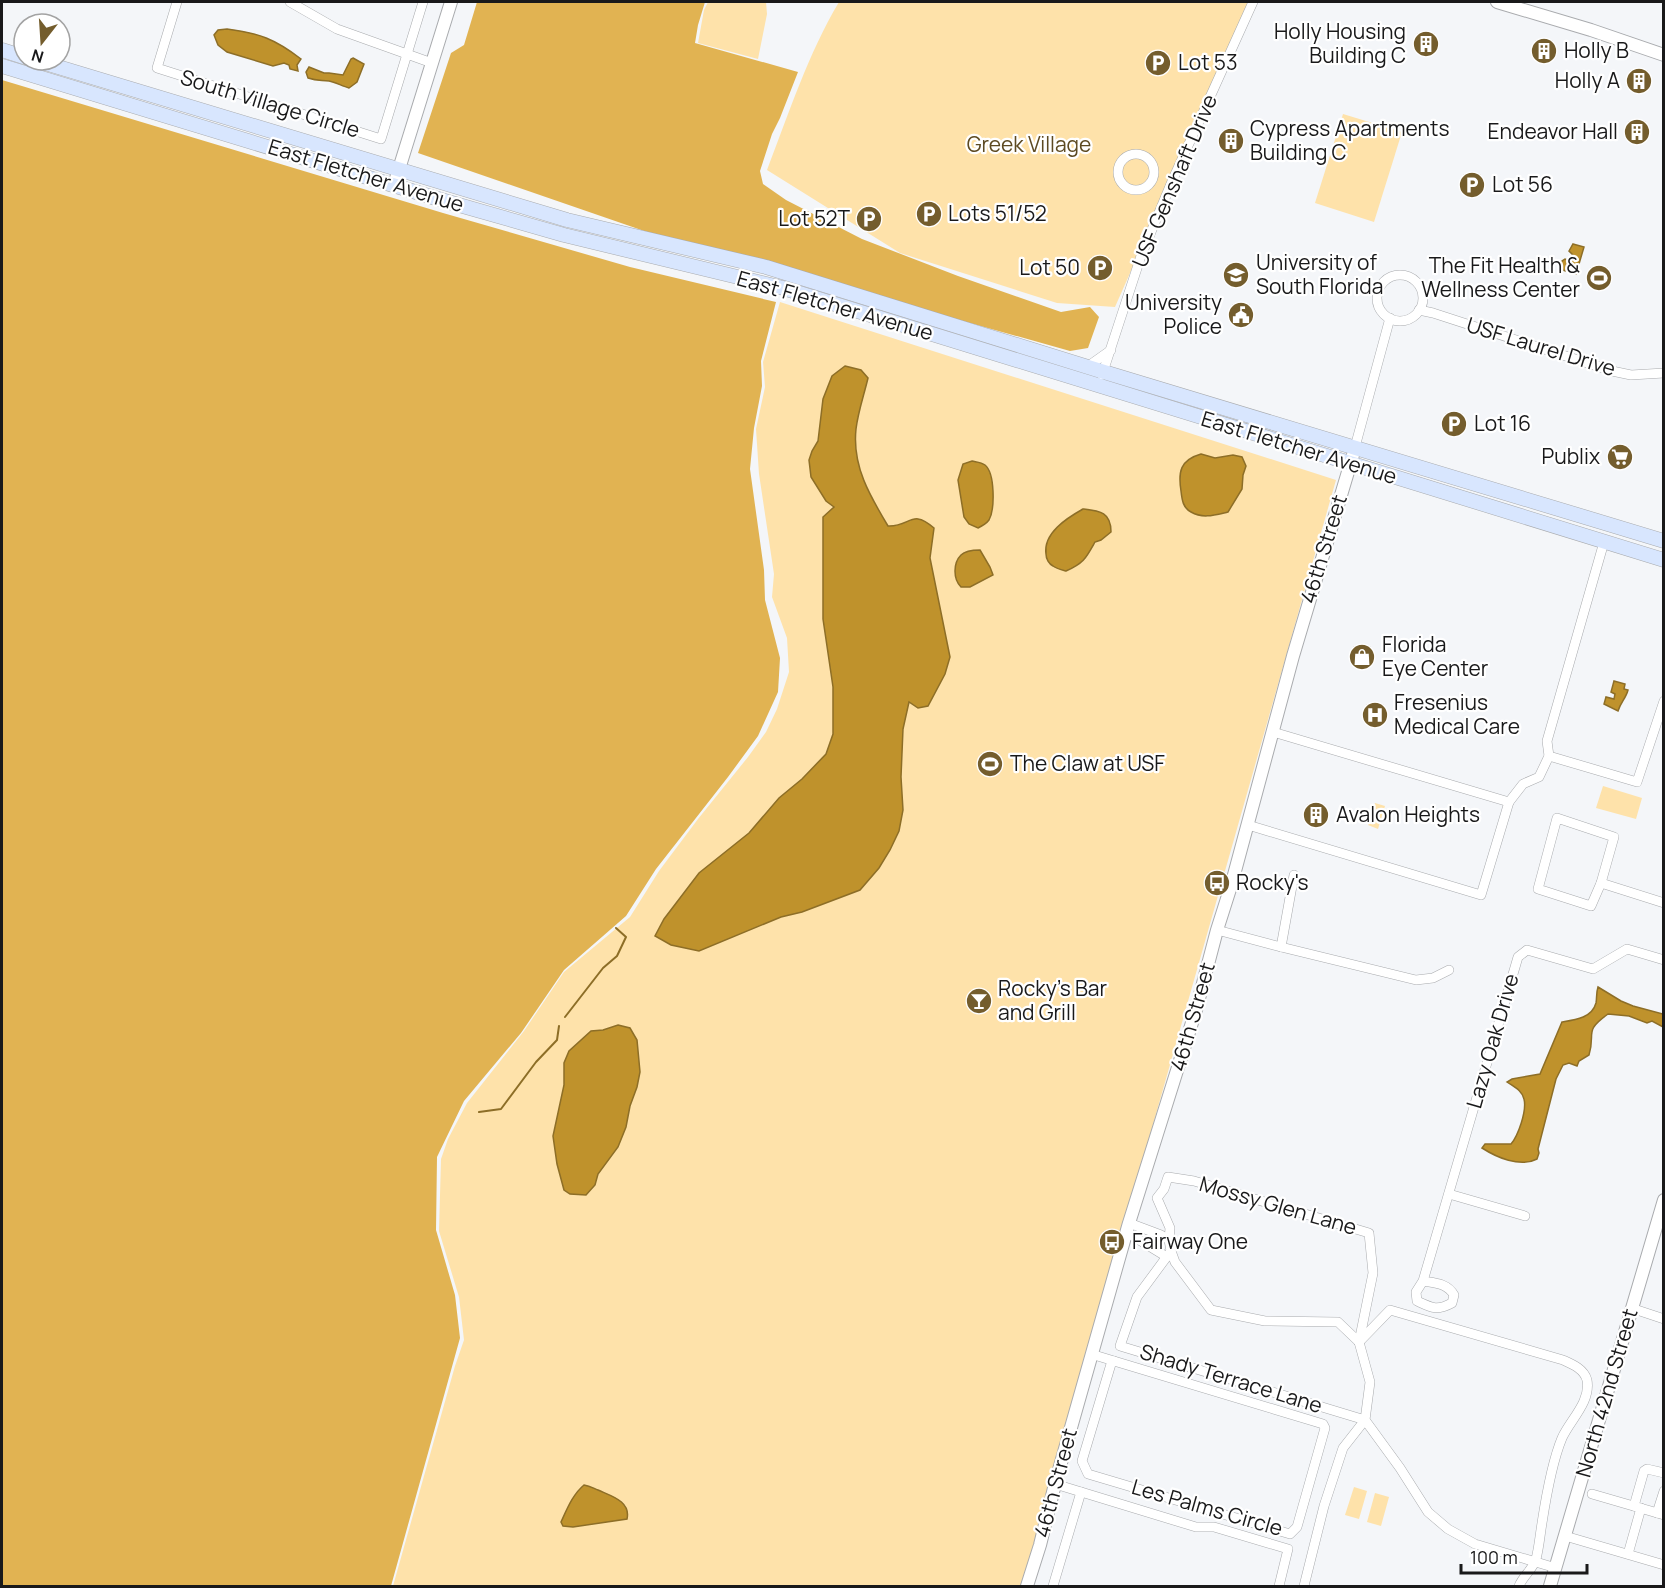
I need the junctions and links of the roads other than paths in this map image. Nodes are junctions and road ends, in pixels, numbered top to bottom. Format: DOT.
graph roads {
  1 [pos="177,2"];
  2 [pos="290,2"];
  3 [pos="423,2"];
  4 [pos="451,2"];
  5 [pos="1254,2"];
  6 [pos="1497,2"];
  7 [pos="1591,30"];
  8 [pos="1664,48"];
  9 [pos="406,55"];
  10 [pos="1664,55"];
  11 [pos="432,63"];
  12 [pos="2,66"];
  13 [pos="72,71"];
  14 [pos="399,169"];
  15 [pos="1153,179"];
  16 [pos="394,185"];
  17 [pos="1170,185"];
  18 [pos="1419,310"];
  19 [pos="1390,318"];
  20 [pos="1111,350"];
  21 [pos="1087,367"];
  22 [pos="1106,368"];
  23 [pos="1664,373"];
  24 [pos="1097,385"];
  25 [pos="1355,447"];
  26 [pos="1350,464"];
  27 [pos="1664,541"];
  28 [pos="1604,542"];
  29 [pos="1664,546"];
  30 [pos="1664,560"];
  31 [pos="1664,700"];
  32 [pos="1273,732"];
  33 [pos="1549,756"];
  34 [pos="1509,802"];
  35 [pos="1248,825"];
  36 [pos="1294,875"];
  37 [pos="1601,883"];
  38 [pos="1664,903"];
  39 [pos="1217,930"];
  40 [pos="1281,947"];
  41 [pos="1664,960"];
  42 [pos="1449,970"];
  43 [pos="1449,1194"];
  44 [pos="1664,1200"];
  45 [pos="1525,1216"];
  46 [pos="1128,1227"];
  47 [pos="1169,1240"];
  48 [pos="1167,1256"];
  49 [pos="1423,1281"];
  50 [pos="1631,1308"];
  51 [pos="1664,1319"];
  52 [pos="1359,1341"];
  53 [pos="1091,1354"];
  54 [pos="1114,1361"];
  55 [pos="1365,1420"];
  56 [pos="1071,1426"];
  57 [pos="1091,1432"];
  58 [pos="1664,1473"];
  59 [pos="1055,1484"];
  60 [pos="1664,1491"];
  61 [pos="1081,1492"];
  62 [pos="1592,1494"];
  63 [pos="1637,1507"];
  64 [pos="1660,1514"];
  65 [pos="1290,1534"];
  66 [pos="1565,1536"];
  67 [pos="1288,1549"];
  68 [pos="1628,1554"];
  69 [pos="1536,1561"];
  70 [pos="1664,1564"];
  71 [pos="1556,1568"];
  72 [pos="1027,1587"];
  73 [pos="1053,1587"];
  74 [pos="1279,1587"];
  75 [pos="1304,1587"];
  76 [pos="1520,1587"];
  77 [pos="1550,1587"];
  1 -- 9 [label="street, South Village Circle"];
  2 -- 9 [label="street"];
  3 -- 9 [label="street, South Village Circle"];
  4 -- 11 [label="street"];
  5 -- 17 [label="street, USF Genshaft Drive"];
  6 -- 7 [label="street"];
  7 -- 8 [label="street"];
  7 -- 10 [label="street"];
  9 -- 11 [label="street"];
  11 -- 14 [label="street"];
  12 -- 16 [label="main road, East Fletcher Avenue"];
  13 -- 14 [label="main road, East Fletcher Avenue"];
  14 -- 16 [label="street"];
  14 -- 21 [label="main road, East Fletcher Avenue"];
  15 -- 15 [label="street"];
  15 -- 17 [label="street"];
  16 -- 24 [label="main road, East Fletcher Avenue"];
  17 -- 20 [label="street, USF Genshaft Drive"];
  18 -- 19 [label="street"];
  18 -- 19 [label="street"];
  18 -- 23 [label="street, USF Laurel Drive"];
  19 -- 25 [label="street"];
  20 -- 21 [label="street"];
  20 -- 22 [label="street, USF Genshaft Drive"];
  21 -- 22 [label="main road, East Fletcher Avenue"];
  22 -- 24 [label="street, USF Genshaft Drive"];
  22 -- 25 [label="main road, East Fletcher Avenue"];
  24 -- 26 [label="main road, East Fletcher Avenue"];
  25 -- 26 [label="street, 46th Street"];
  25 -- 27 [label="main road, East Fletcher Avenue"];
  26 -- 28 [label="main road, East Fletcher Avenue"];
  26 -- 32 [label="street, 46th Street"];
  28 -- 29 [label="main road"];
  28 -- 30 [label="main road, East Fletcher Avenue"];
  28 -- 33 [label="street"];
  31 -- 33 [label="street"];
  32 -- 34 [label="street"];
  32 -- 35 [label="street, 46th Street"];
  33 -- 34 [label="street"];
  34 -- 35 [label="street"];
  35 -- 39 [label="street, 46th Street"];
  36 -- 40 [label="street"];
  37 -- 37 [label="street"];
  37 -- 38 [label="street"];
  39 -- 40 [label="street"];
  39 -- 46 [label="street, 46th Street"];
  40 -- 42 [label="street"];
  41 -- 43 [label="street, Lazy Oak Drive"];
  43 -- 45 [label="street"];
  43 -- 49 [label="street, Lazy Oak Drive"];
  44 -- 50 [label="street, North 42nd Street"];
  46 -- 47 [label="street"];
  46 -- 48 [label="street"];
  46 -- 53 [label="street, 46th Street"];
  47 -- 48 [label="street, Mossy Glen Lane"];
  47 -- 52 [label="street, Mossy Glen Lane"];
  48 -- 52 [label="street"];
  48 -- 55 [label="street, Shady Terrace Lane"];
  50 -- 51 [label="street"];
  50 -- 66 [label="street, North 42nd Street"];
  52 -- 55 [label="street"];
  52 -- 69 [label="street"];
  53 -- 54 [label="street, Les Palms Circle"];
  53 -- 56 [label="street, 46th Street"];
  54 -- 57 [label="street, Les Palms Circle"];
  54 -- 65 [label="street, Les Palms Circle"];
  55 -- 69 [label="street"];
  55 -- 75 [label="street"];
  56 -- 57 [label="street"];
  56 -- 59 [label="street, 46th Street"];
  57 -- 65 [label="street, Les Palms Circle"];
  58 -- 63 [label="street"];
  59 -- 61 [label="street"];
  59 -- 72 [label="street, 46th Street"];
  60 -- 64 [label="street"];
  61 -- 67 [label="street"];
  61 -- 73 [label="street"];
  62 -- 63 [label="street"];
  63 -- 64 [label="street"];
  63 -- 68 [label="street"];
  65 -- 67 [label="street"];
  66 -- 68 [label="street"];
  66 -- 71 [label="street, North 42nd Street"];
  67 -- 74 [label="street"];
  68 -- 70 [label="street"];
  69 -- 71 [label="street"];
  69 -- 76 [label="street"];
  71 -- 77 [label="street, North 42nd Street"];
}
